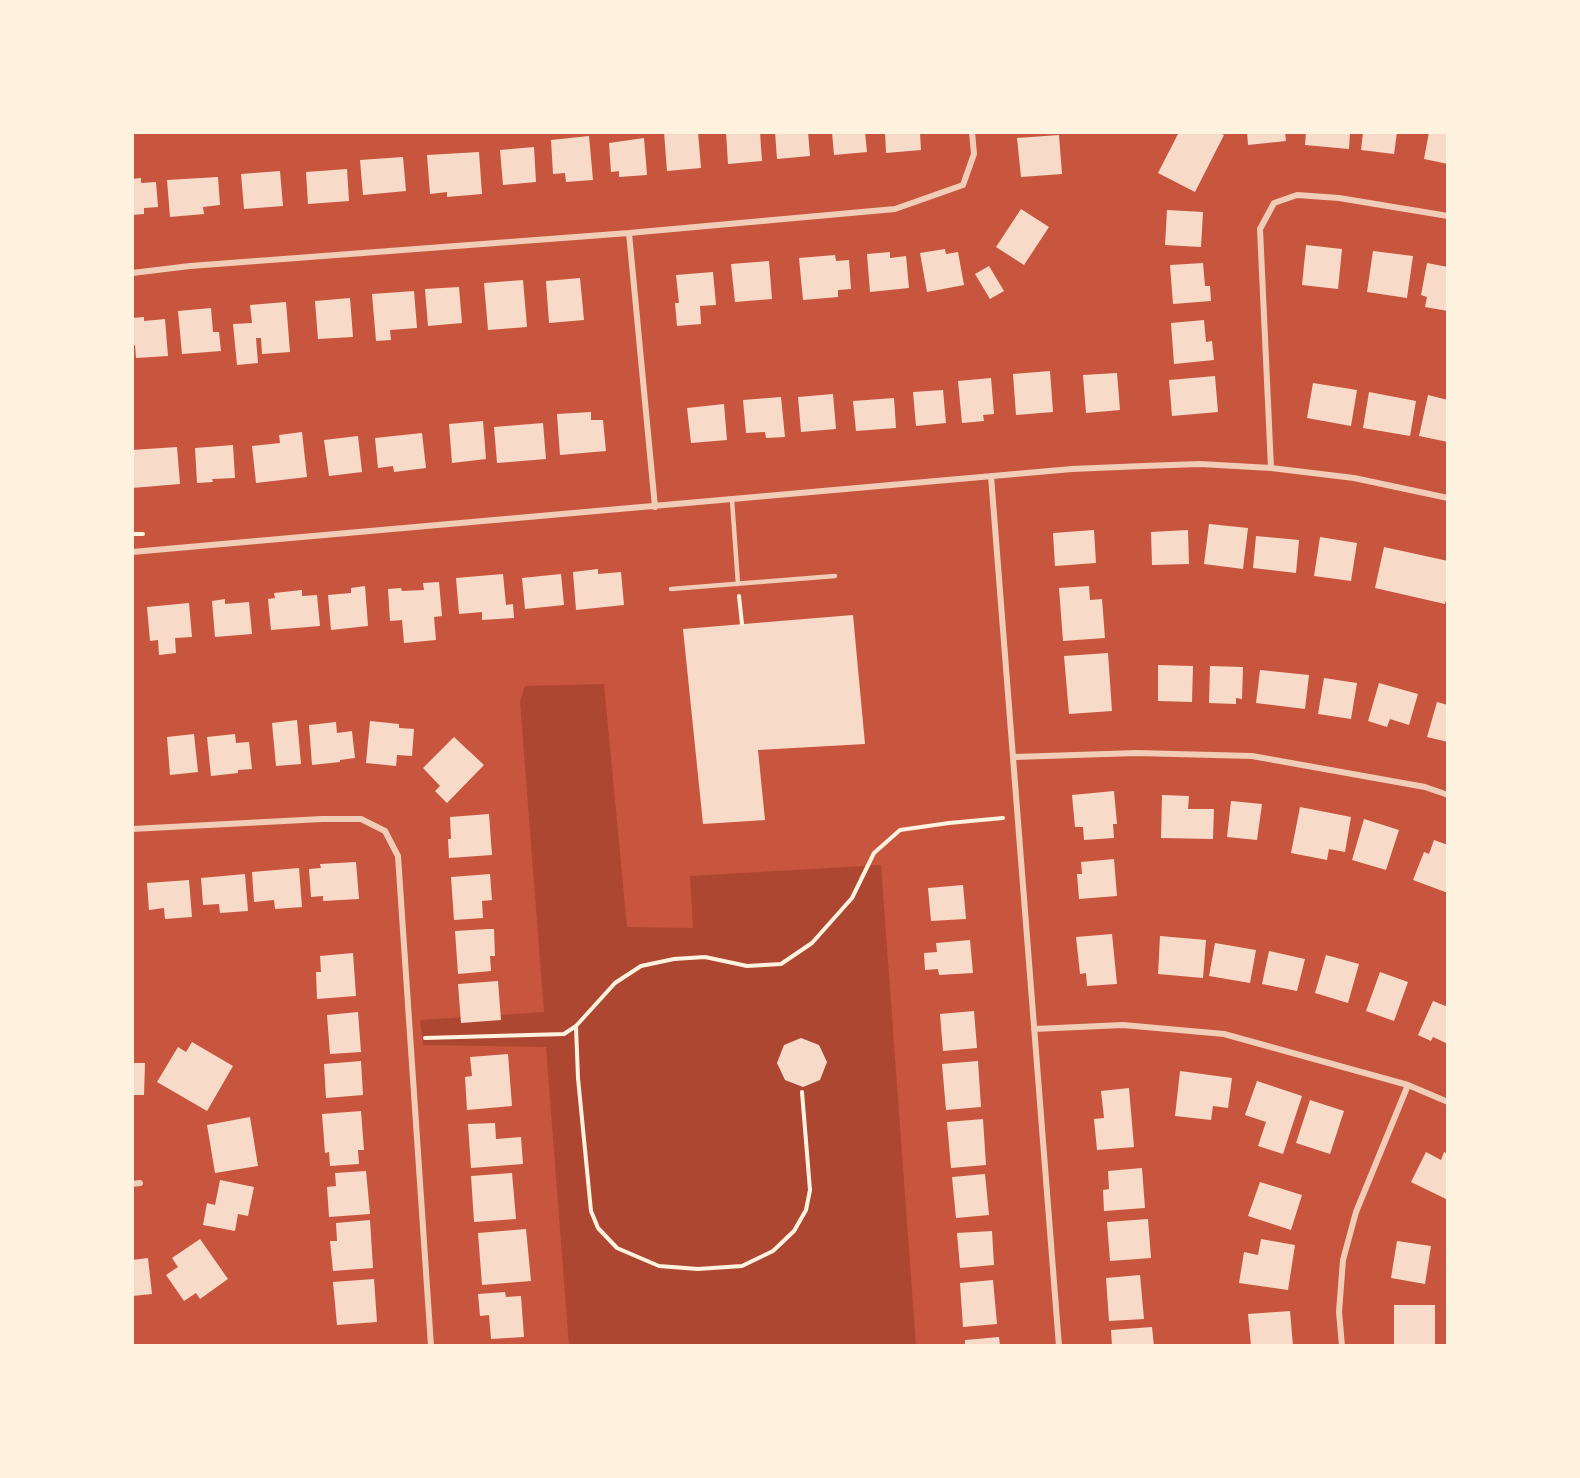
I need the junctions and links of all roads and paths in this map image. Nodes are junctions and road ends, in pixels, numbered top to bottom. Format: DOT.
graph roads {
  1 [pos="972,132"];
  2 [pos="1448,216"];
  3 [pos="629,233"];
  4 [pos="132,273"];
  5 [pos="1271,468"];
  6 [pos="991,476"];
  7 [pos="1448,498"];
  8 [pos="732,500"];
  9 [pos="655,507"];
  10 [pos="132,552"];
  11 [pos="835,576"];
  12 [pos="738,584"];
  13 [pos="671,589"];
  14 [pos="740,602"];
  15 [pos="742,624"];
  16 [pos="1014,757"];
  17 [pos="1448,795"];
  18 [pos="1018,817"];
  19 [pos="132,830"];
  20 [pos="576,1026"];
  21 [pos="1034,1029"];
  22 [pos="409,1038"];
  23 [pos="1408,1084"];
  24 [pos="802,1092"];
  25 [pos="1448,1102"];
  26 [pos="140,1183"];
  27 [pos="132,1184"];
  28 [pos="430,1346"];
  29 [pos="1059,1346"];
  30 [pos="1342,1346"];
  1 -- 3 [label="street"];
  2 -- 5 [label="street"];
  3 -- 4 [label="street"];
  3 -- 9 [label="street"];
  5 -- 6 [label="street"];
  5 -- 7 [label="street"];
  6 -- 8 [label="street"];
  6 -- 16 [label="street"];
  8 -- 9 [label="street"];
  8 -- 12 [label="lane"];
  9 -- 10 [label="street"];
  11 -- 12 [label="lane"];
  12 -- 13 [label="lane"];
  14 -- 15 [label="path"];
  16 -- 17 [label="street"];
  16 -- 18 [label="street"];
  18 -- 20 [label="path"];
  18 -- 21 [label="street"];
  19 -- 22 [label="street"];
  20 -- 22 [label="path"];
  20 -- 24 [label="path"];
  21 -- 23 [label="street"];
  21 -- 29 [label="street"];
  22 -- 28 [label="street"];
  23 -- 25 [label="street"];
  23 -- 30 [label="street"];
  26 -- 27 [label="street"];
}
